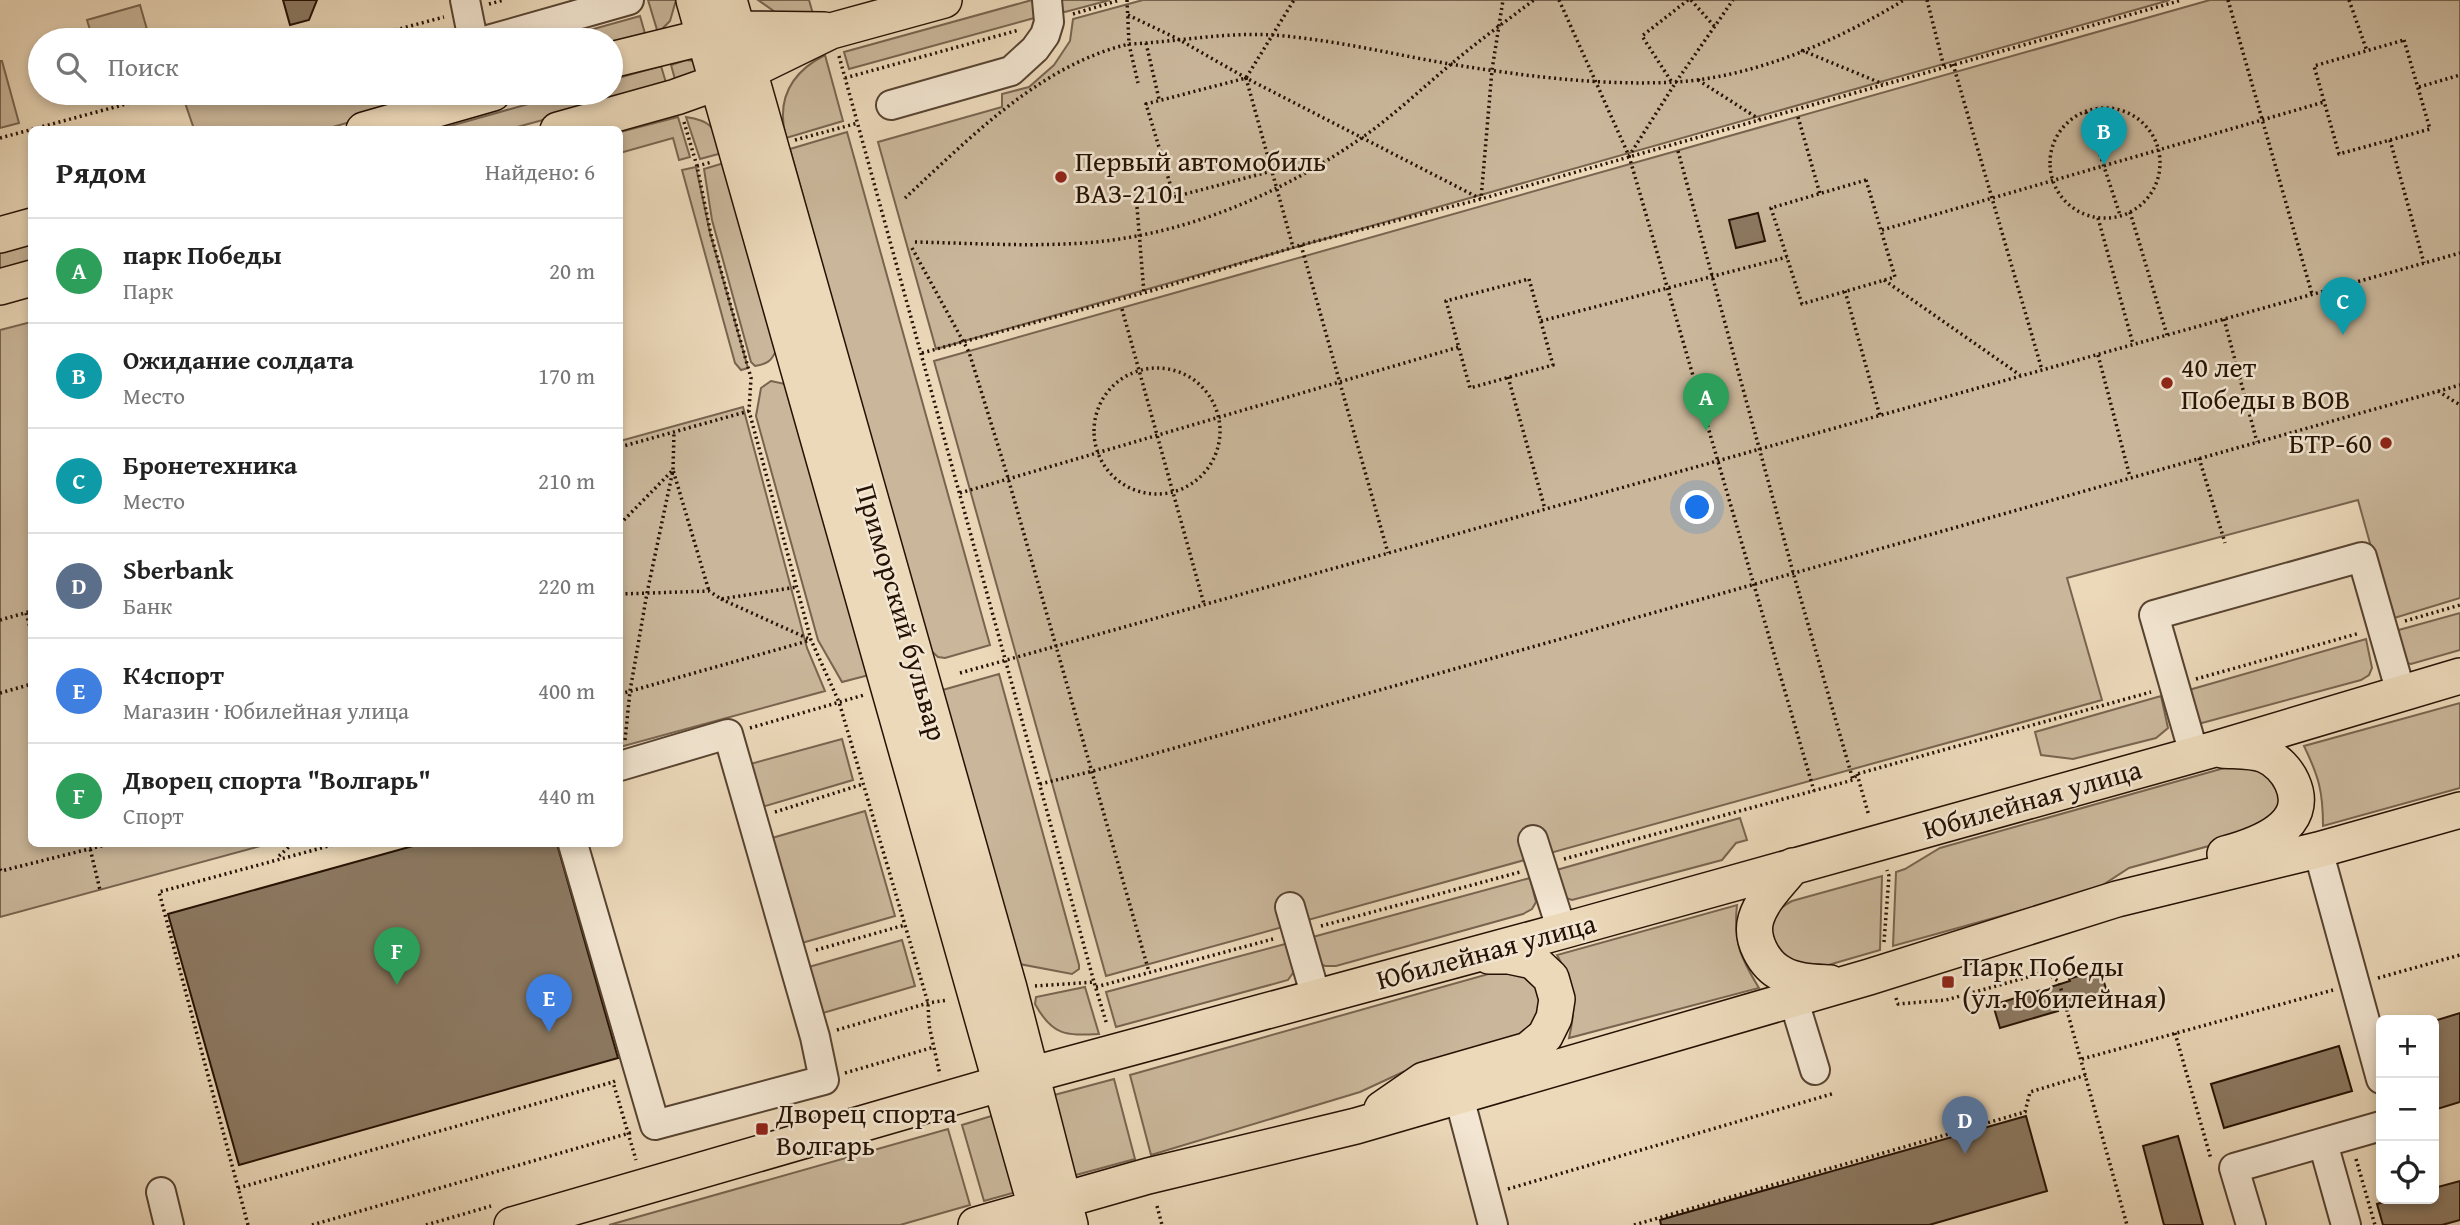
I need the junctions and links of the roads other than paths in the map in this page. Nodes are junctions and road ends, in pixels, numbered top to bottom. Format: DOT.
graph roads {
  1 [pos="629,0"];
  2 [pos="694,0"];
  3 [pos="944,0"];
  4 [pos="466,5"];
  5 [pos="1048,11"];
  6 [pos="723,21"];
  7 [pos="471,28"];
  8 [pos="530,28"];
  9 [pos="831,31"];
  10 [pos="623,56"];
  11 [pos="733,77"];
  12 [pos="455,105"];
  13 [pos="891,105"];
  14 [pos="402,124"];
  15 [pos="572,126"];
  16 [pos="28,227"];
  17 [pos="0,235"];
  18 [pos="28,279"];
  19 [pos="0,287"];
  20 [pos="2460,676"];
  21 [pos="2401,693"];
  22 [pos="2204,752"];
  23 [pos="623,764"];
  24 [pos="2460,810"];
  25 [pos="574,847"];
  26 [pos="2318,850"];
  27 [pos="1536,853"];
  28 [pos="1793,866"];
  29 [pos="2117,899"];
  30 [pos="1294,920"];
  31 [pos="1562,931"];
  32 [pos="1464,957"];
  33 [pos="1843,983"];
  34 [pos="1316,997"];
  35 [pos="1793,998"];
  36 [pos="1815,1070"];
  37 [pos="2381,1078"];
  38 [pos="1015,1080"];
  39 [pos="1459,1097"];
  40 [pos="1356,1126"];
  41 [pos="2376,1127"];
  42 [pos="2336,1139"];
  43 [pos="161,1192"];
  44 [pos="1053,1215"];
  45 [pos="169,1225"];
  46 [pos="512,1225"];
  47 [pos="976,1225"];
  48 [pos="1493,1225"];
  49 [pos="2251,1225"];
  50 [pos="2346,1225"];
  1 -- 8 [label="street"];
  2 -- 6 [label="main road, Приморский бульвар"];
  3 -- 9 [label="main road"];
  4 -- 7 [label="street"];
  5 -- 13 [label="street"];
  6 -- 9 [label="main road"];
  6 -- 10 [label="main road"];
  6 -- 11 [label="main road, Приморский бульвар"];
  9 -- 11 [label="main road"];
  11 -- 15 [label="main road"];
  11 -- 38 [label="main road, Приморский бульвар"];
  12 -- 14 [label="main road"];
  16 -- 17 [label="main road"];
  18 -- 19 [label="main road"];
  20 -- 21 [label="main road, Юбилейная улица"];
  21 -- 22 [label="main road, Юбилейная улица"];
  21 -- 22 [label="street"];
  22 -- 28 [label="main road, Юбилейная улица"];
  22 -- 29 [label="main road"];
  23 -- 25 [label="street"];
  24 -- 26 [label="main road"];
  26 -- 29 [label="main road"];
  26 -- 37 [label="street"];
  27 -- 31 [label="street"];
  28 -- 31 [label="main road, Юбилейная улица"];
  28 -- 33 [label="main road"];
  29 -- 33 [label="main road"];
  30 -- 34 [label="street"];
  31 -- 32 [label="main road, Юбилейная улица"];
  32 -- 34 [label="main road, Юбилейная улица"];
  32 -- 40 [label="main road"];
  33 -- 35 [label="main road"];
  34 -- 38 [label="main road, Юбилейная улица"];
  35 -- 36 [label="street"];
  35 -- 39 [label="main road"];
  38 -- 44 [label="main road, Приморский бульвар"];
  38 -- 46 [label="main road, Юбилейная улица"];
  39 -- 40 [label="main road"];
  39 -- 48 [label="street"];
  40 -- 44 [label="main road"];
  41 -- 42 [label="street"];
  42 -- 49 [label="street"];
  42 -- 50 [label="street"];
  43 -- 45 [label="street"];
  44 -- 47 [label="main road"];
}
